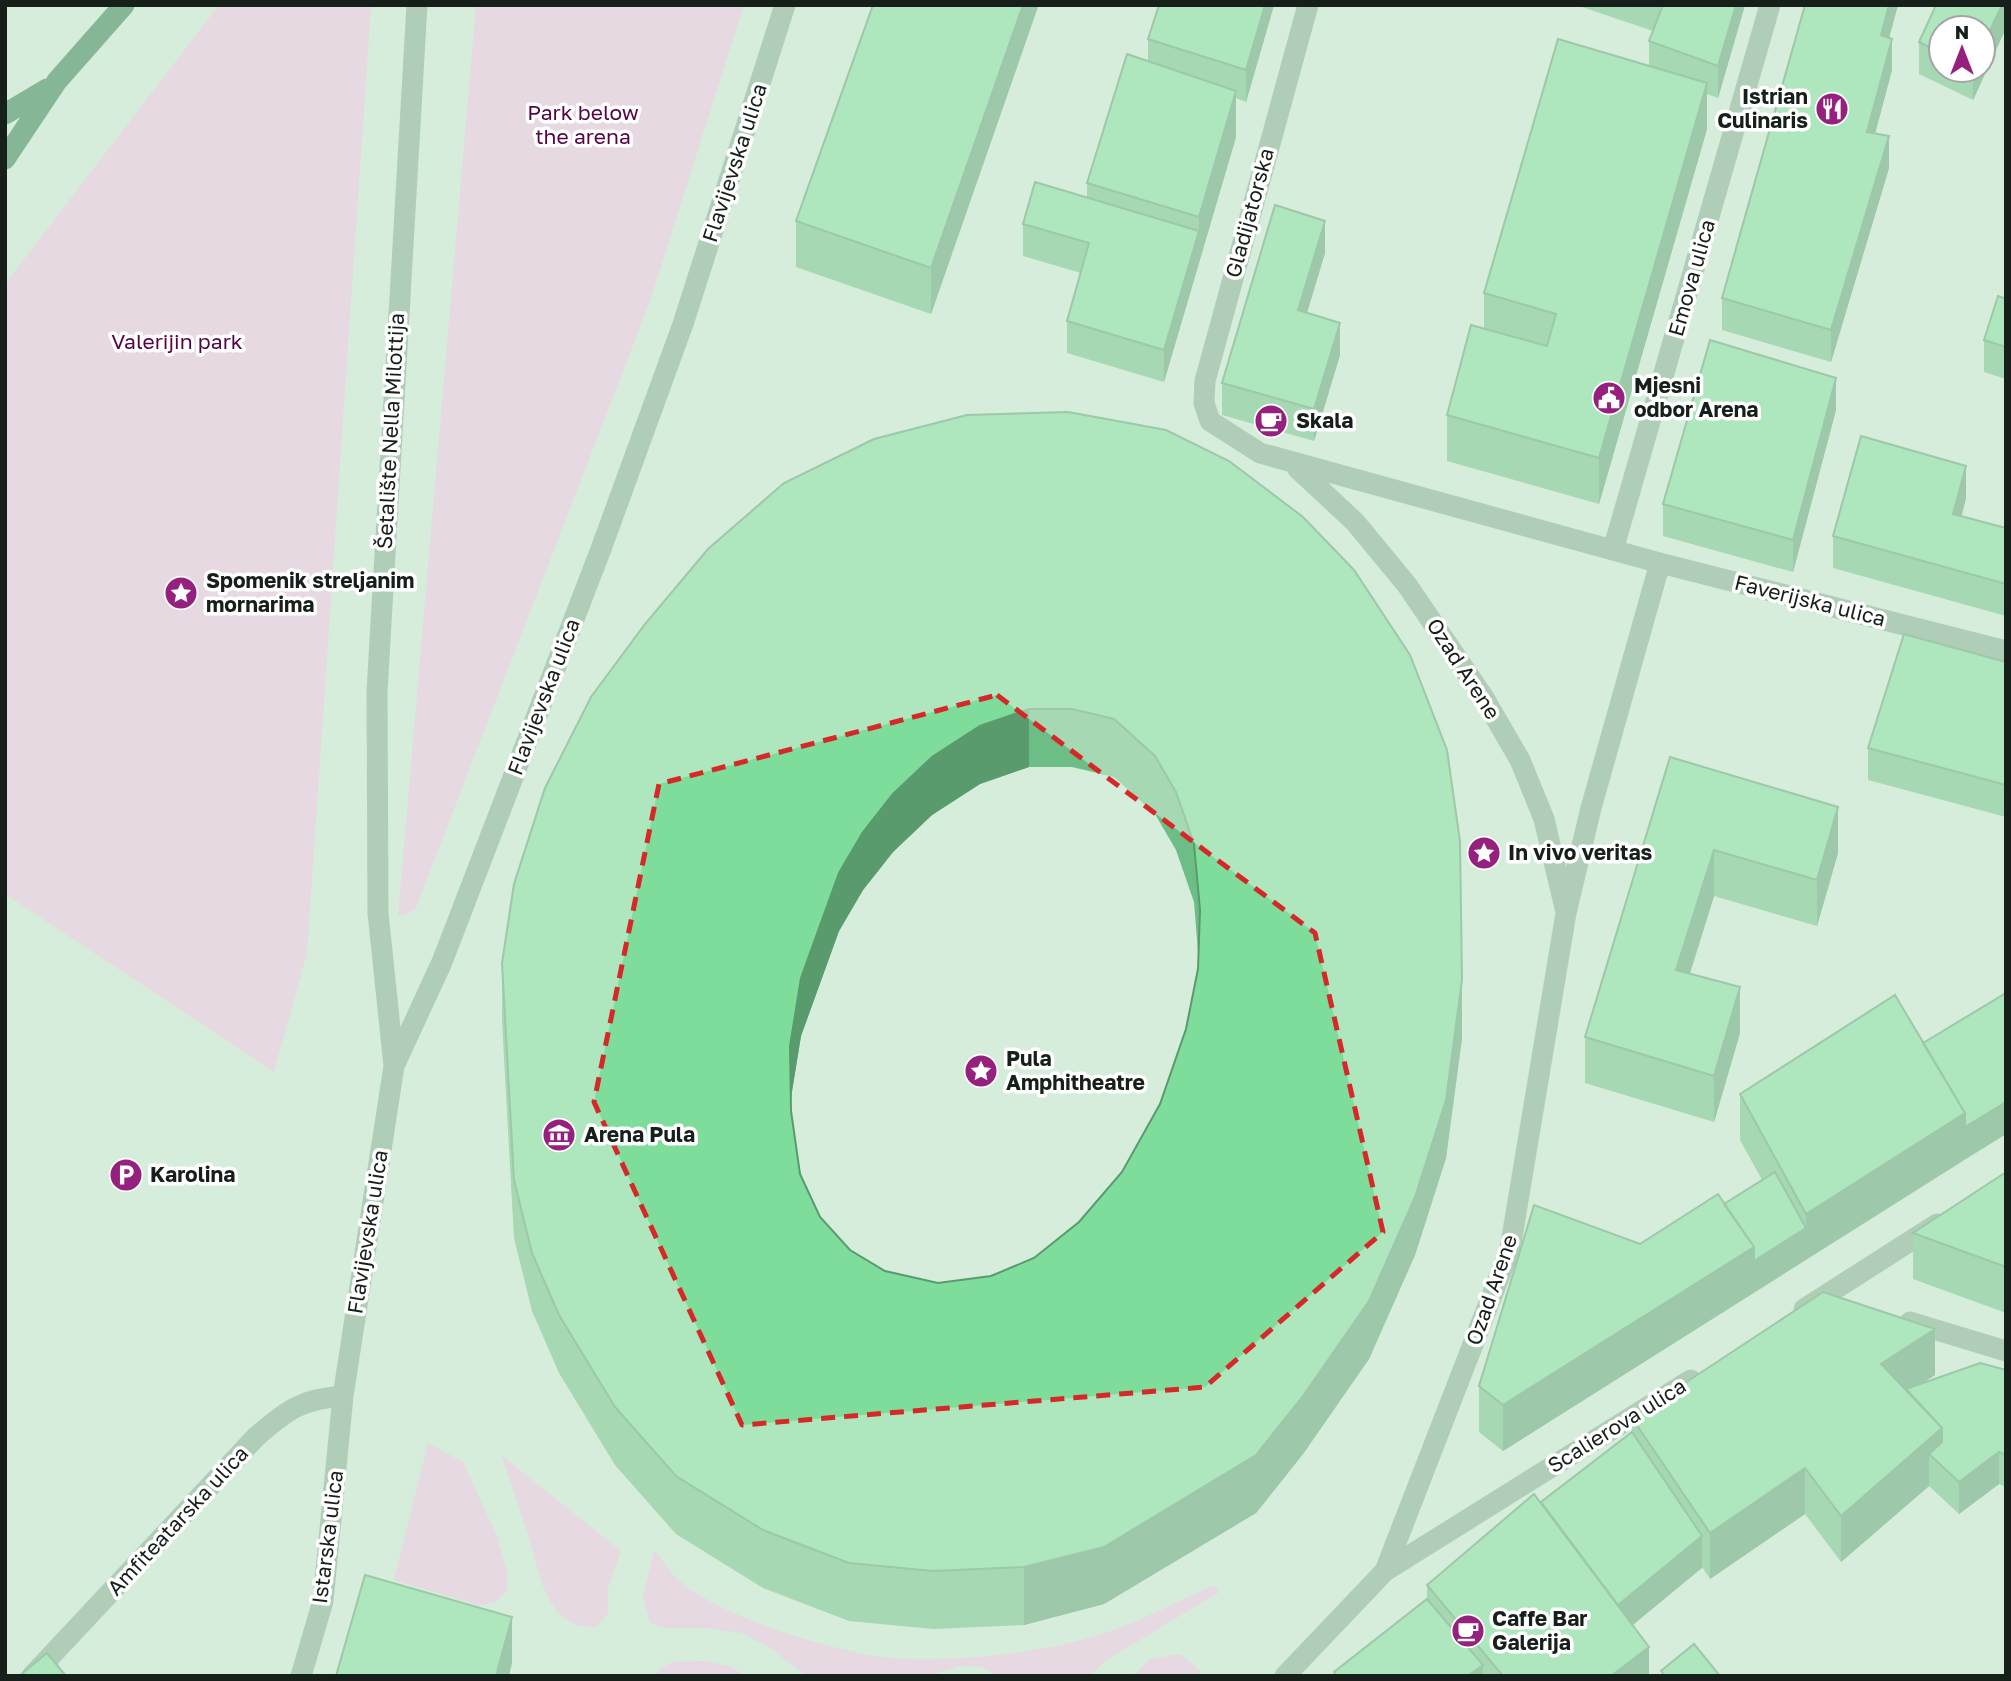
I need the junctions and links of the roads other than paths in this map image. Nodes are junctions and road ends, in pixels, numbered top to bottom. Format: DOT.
graph roads {
  1 [pos="124,5"];
  2 [pos="417,5"];
  3 [pos="785,5"];
  4 [pos="1308,5"];
  5 [pos="1770,5"];
  6 [pos="57,81"];
  7 [pos="5,114"];
  8 [pos="5,159"];
  9 [pos="1210,421"];
  10 [pos="1292,463"];
  11 [pos="1614,550"];
  12 [pos="1660,563"];
  13 [pos="2006,651"];
  14 [pos="1566,913"];
  15 [pos="394,1066"];
  16 [pos="1960,1209"];
  17 [pos="1824,1296"];
  18 [pos="1850,1304"];
  19 [pos="1889,1316"];
  20 [pos="1790,1318"];
  21 [pos="2006,1351"];
  22 [pos="1709,1368"];
  23 [pos="343,1396"];
  24 [pos="1385,1572"];
  25 [pos="32,1676"];
  26 [pos="301,1676"];
  27 [pos="1285,1676"];
  1 -- 6 [label="main road"];
  2 -- 15 [label="street, Šetalište Nella Milottija"];
  3 -- 15 [label="street, Flavijevska ulica"];
  4 -- 9 [label="street, Gladijatorska"];
  5 -- 11 [label="street, Emova ulica"];
  6 -- 7 [label="main road"];
  6 -- 8 [label="main road"];
  9 -- 10 [label="street, Ozad Arene"];
  10 -- 11 [label="street, Ozad Arene"];
  10 -- 14 [label="street, Ozad Arene"];
  11 -- 12 [label="street, Faverijska ulica"];
  12 -- 13 [label="street, Faverijska ulica"];
  12 -- 14 [label="street, Ozad Arene"];
  14 -- 24 [label="street, Ozad Arene"];
  15 -- 23 [label="street, Flavijevska ulica"];
  16 -- 17 [label="street"];
  17 -- 18 [label="street"];
  17 -- 20 [label="street"];
  19 -- 21 [label="street"];
  22 -- 24 [label="street, Scalierova ulica"];
  23 -- 25 [label="street, Amfiteatarska ulica"];
  23 -- 26 [label="street, Istarska ulica"];
  24 -- 27 [label="street, Scalierova ulica"];
}
